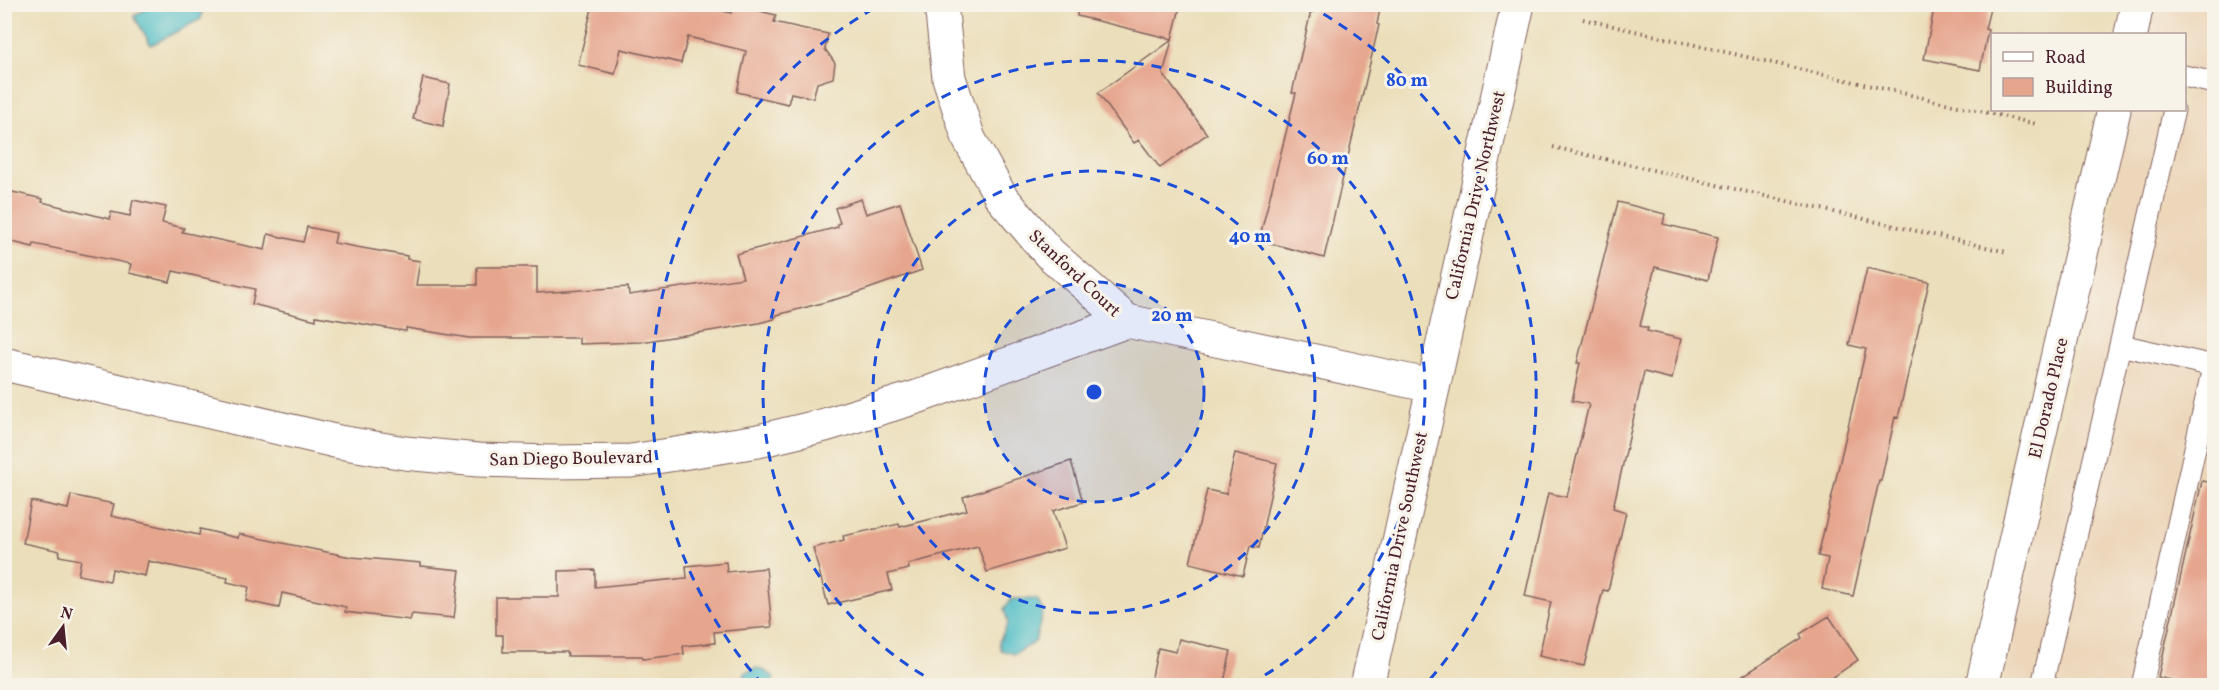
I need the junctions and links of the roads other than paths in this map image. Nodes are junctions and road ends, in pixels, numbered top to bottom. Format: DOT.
graph roads {
  1 [pos="941,4"];
  2 [pos="1518,4"];
  3 [pos="2138,4"];
  4 [pos="2131,33"];
  5 [pos="2186,76"];
  6 [pos="2214,83"];
  7 [pos="2114,111"];
  8 [pos="2174,111"];
  9 [pos="1127,321"];
  10 [pos="2120,345"];
  11 [pos="4,364"];
  12 [pos="2214,364"];
  13 [pos="1432,386"];
  14 [pos="2207,432"];
  15 [pos="1367,686"];
  16 [pos="1982,686"];
  17 [pos="2049,686"];
  18 [pos="2142,686"];
  1 -- 9 [label="street, Stanford Court"];
  2 -- 13 [label="street, California Drive Northwest"];
  3 -- 4 [label="street"];
  5 -- 6 [label="lane"];
  7 -- 16 [label="street, El Dorado Place"];
  8 -- 10 [label="lane"];
  9 -- 11 [label="street, San Diego Boulevard"];
  9 -- 13 [label="street, Stanford Court"];
  10 -- 12 [label="lane"];
  10 -- 17 [label="lane"];
  12 -- 14 [label="lane"];
  13 -- 15 [label="street, California Drive Southwest"];
  14 -- 18 [label="lane"];
}
